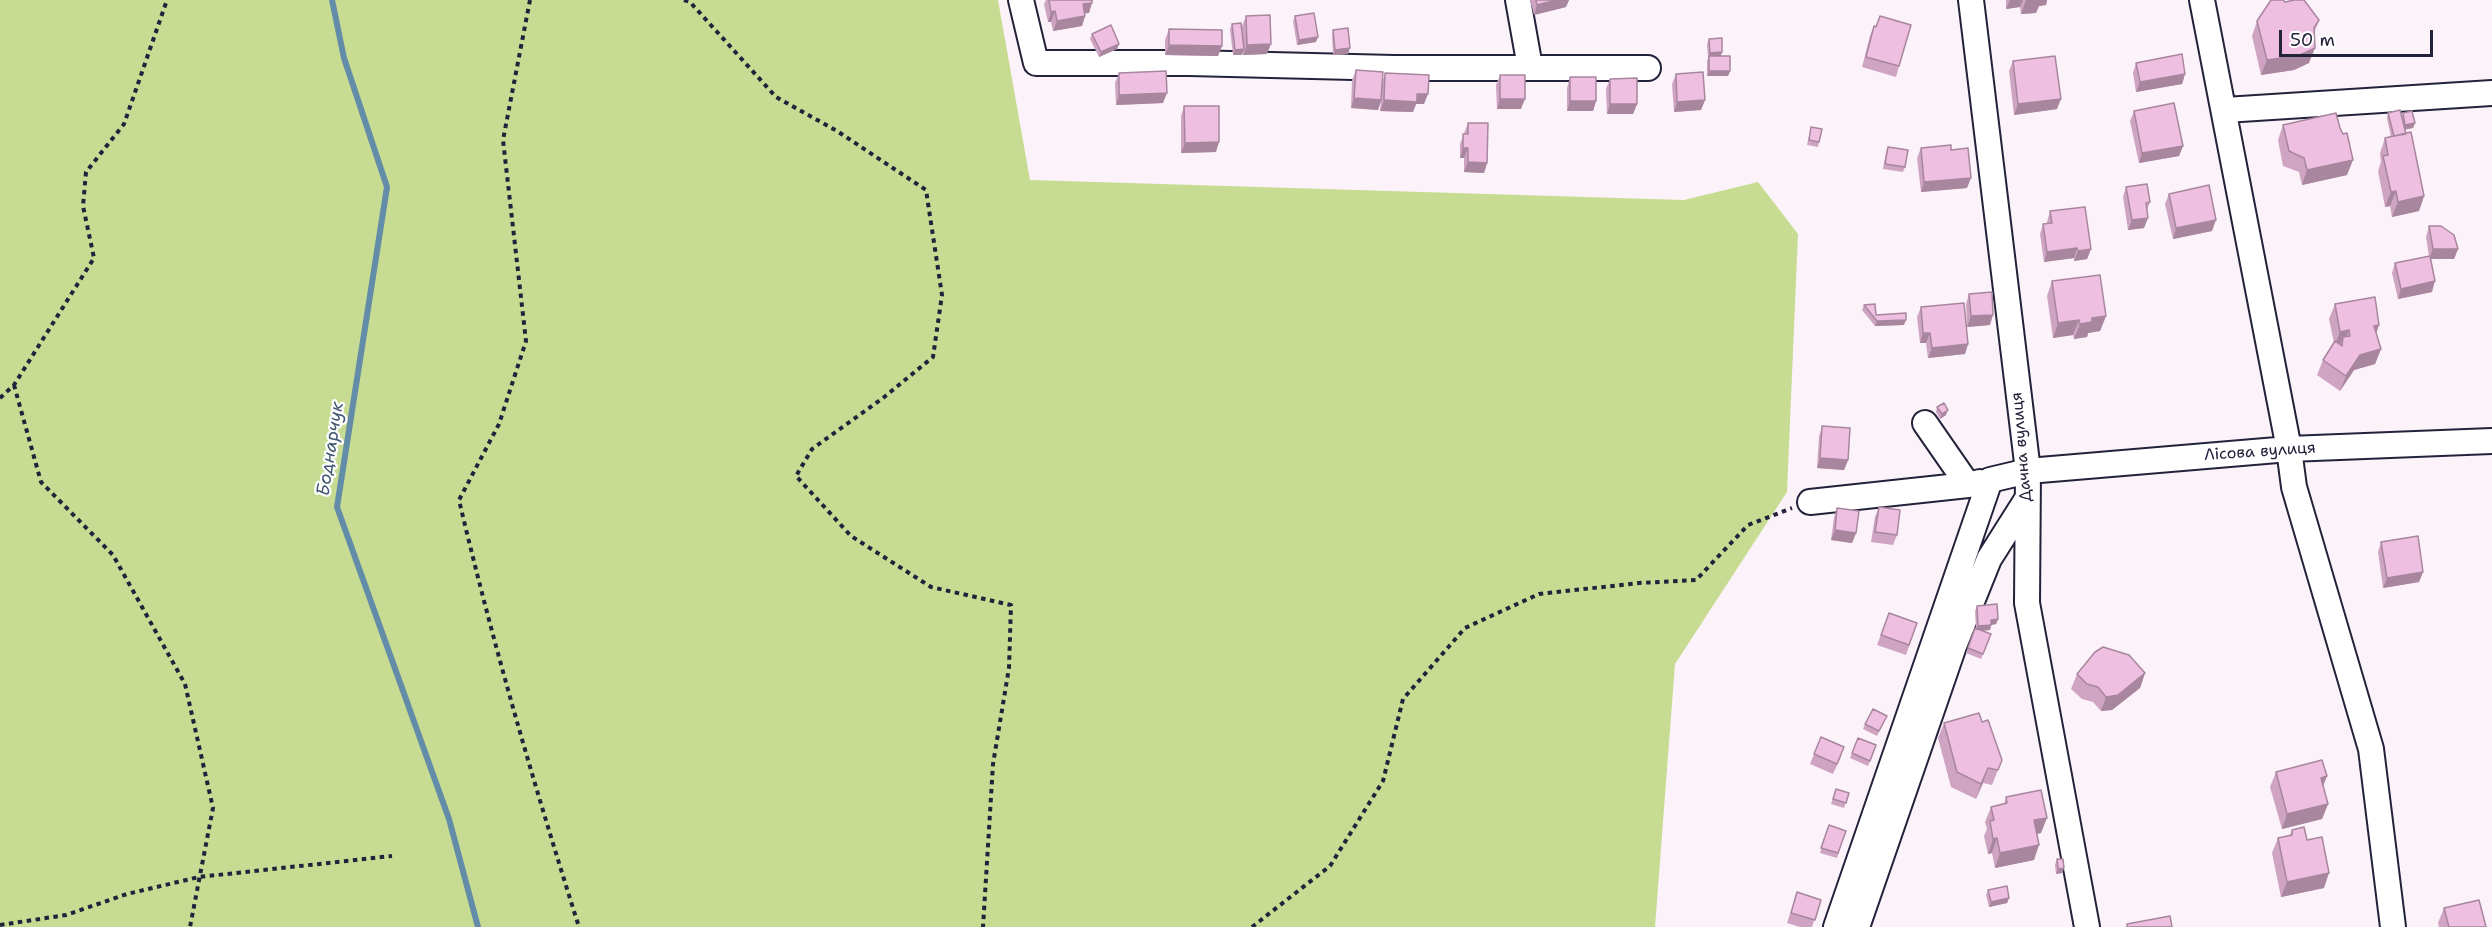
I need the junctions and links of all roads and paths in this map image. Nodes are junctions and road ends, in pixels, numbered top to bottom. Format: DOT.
graph roads {
  1 [pos="167,0"];
  2 [pos="530,0"];
  3 [pos="684,0"];
  4 [pos="1021,0"];
  5 [pos="1518,0"];
  6 [pos="1971,0"];
  7 [pos="2202,0"];
  8 [pos="1530,67"];
  9 [pos="1648,68"];
  10 [pos="2492,93"];
  11 [pos="2225,111"];
  12 [pos="14,385"];
  13 [pos="0,398"];
  14 [pos="1925,423"];
  15 [pos="2492,441"];
  16 [pos="2289,449"];
  17 [pos="2028,471"];
  18 [pos="1979,482"];
  19 [pos="2028,498"];
  20 [pos="1810,502"];
  21 [pos="392,856"];
  22 [pos="199,877"];
  23 [pos="0,925"];
  24 [pos="190,927"];
  25 [pos="579,927"];
  26 [pos="982,927"];
  27 [pos="1252,927"];
  28 [pos="1836,927"];
  29 [pos="1857,927"];
  30 [pos="2087,927"];
  31 [pos="2393,927"];
  1 -- 12 [label="path"];
  2 -- 25 [label="path"];
  3 -- 26 [label="path"];
  4 -- 8 [label="street"];
  5 -- 8 [label="street"];
  6 -- 17 [label="street, Дачна вулиця"];
  7 -- 11 [label="street"];
  8 -- 9 [label="street"];
  10 -- 11 [label="street"];
  11 -- 16 [label="street"];
  12 -- 13 [label="path"];
  12 -- 22 [label="path"];
  14 -- 18 [label="street"];
  15 -- 16 [label="street, Лісова вулиця"];
  16 -- 17 [label="street, Лісова вулиця"];
  16 -- 31 [label="street"];
  17 -- 18 [label="street, Лісова вулиця"];
  17 -- 19 [label="street, Дачна вулиця"];
  18 -- 20 [label="street, Лісова вулиця"];
  18 -- 28 [label="street"];
  19 -- 29 [label="street"];
  19 -- 30 [label="street, Дачна вулиця"];
  20 -- 27 [label="path"];
  21 -- 22 [label="path"];
  22 -- 23 [label="path"];
  22 -- 24 [label="path"];
}
